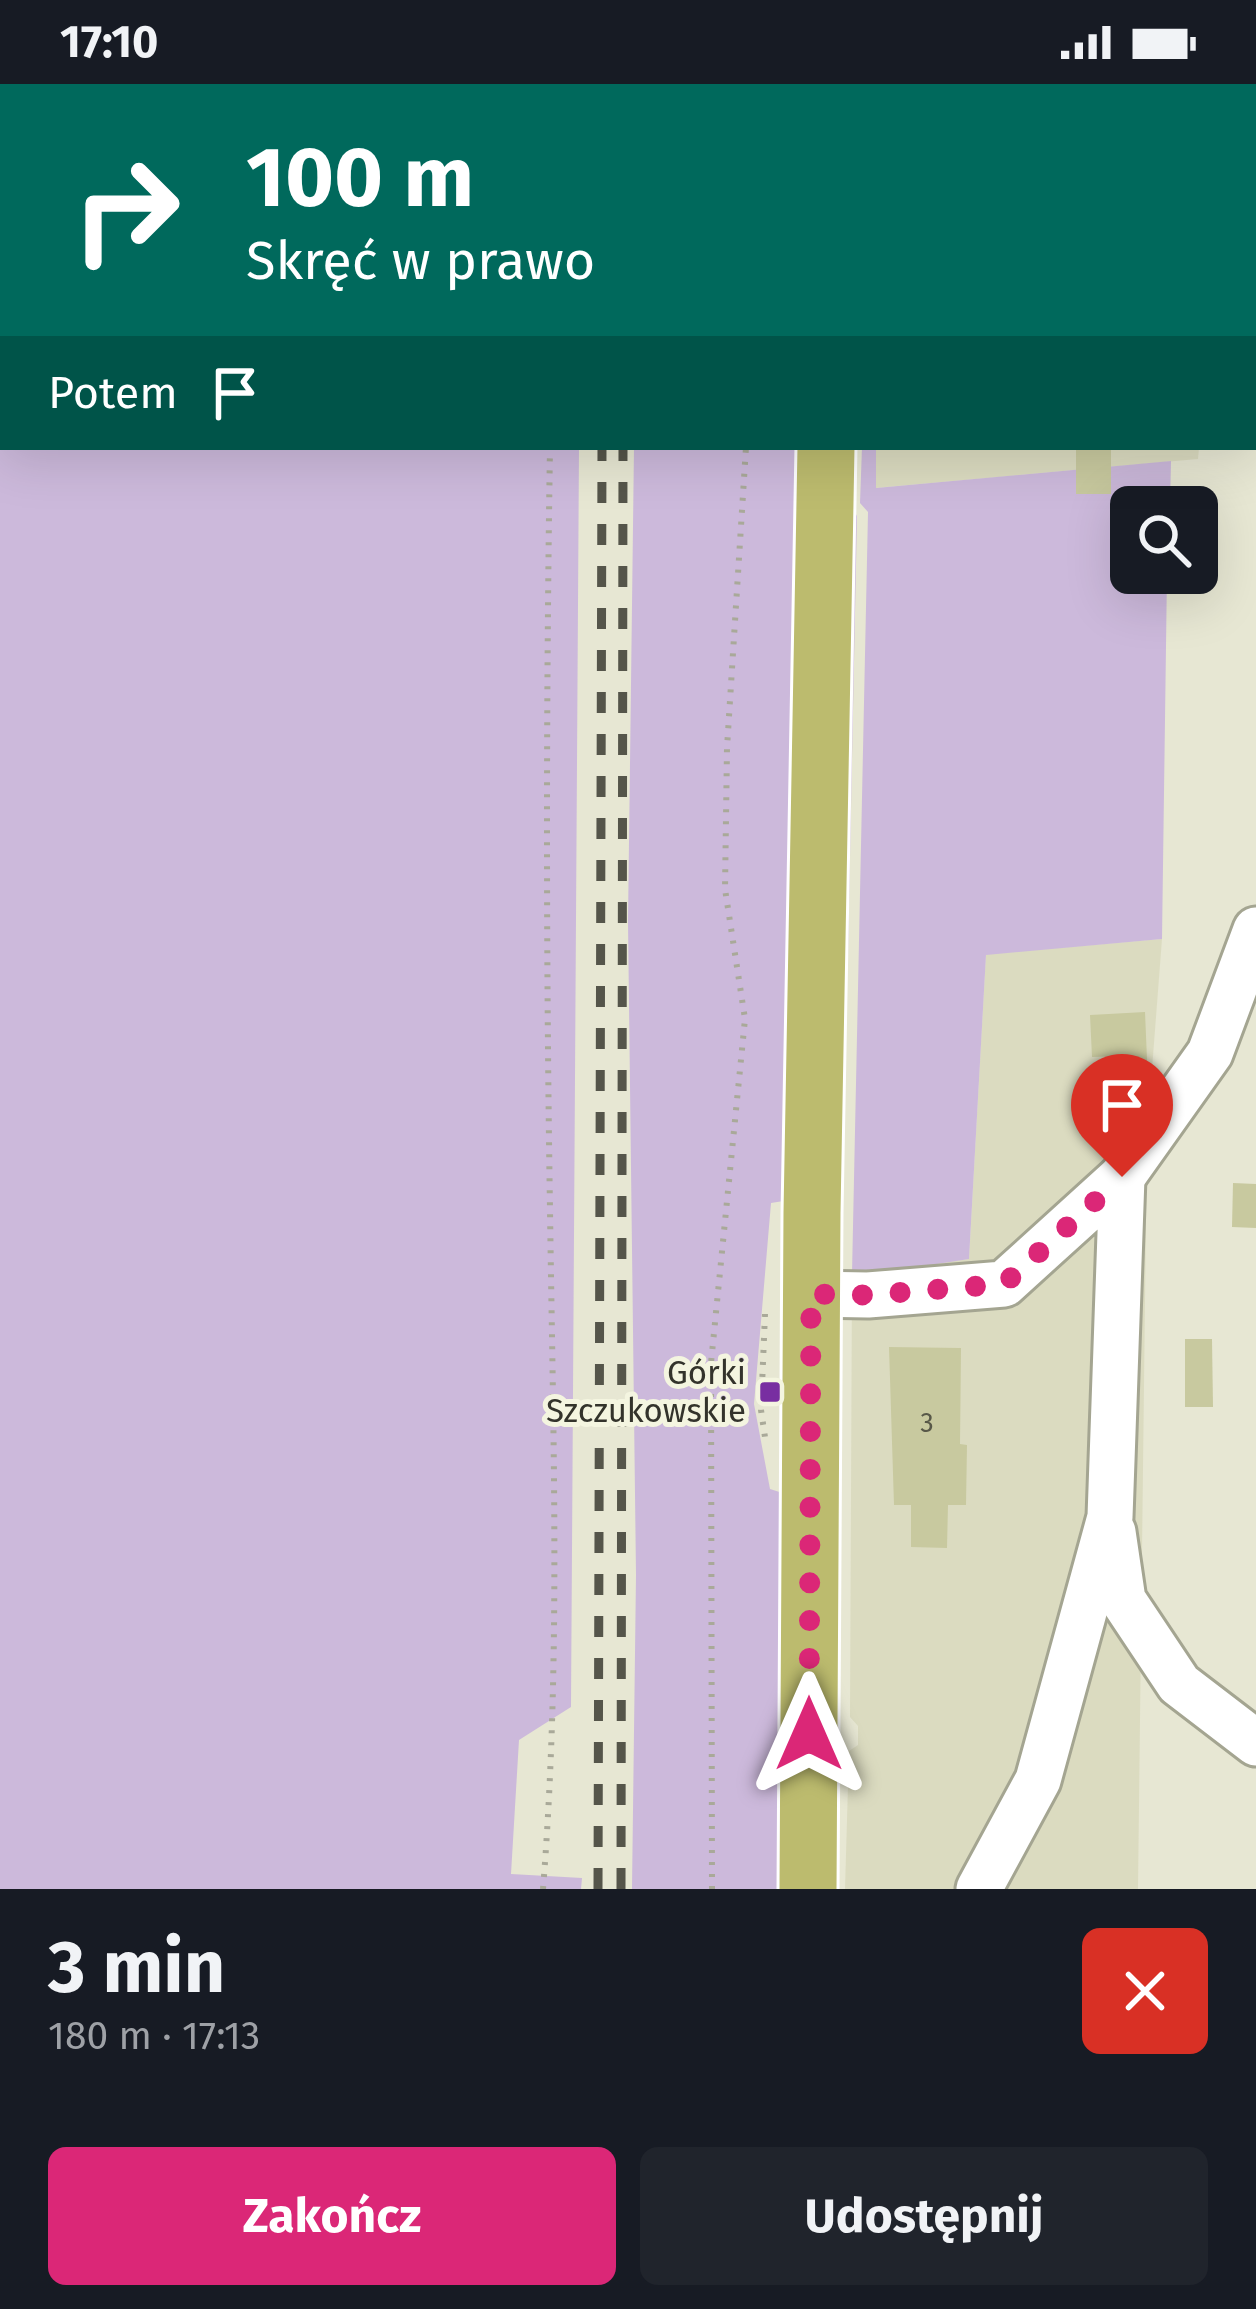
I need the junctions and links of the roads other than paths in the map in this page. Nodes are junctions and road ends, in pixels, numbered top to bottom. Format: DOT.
graph roads {
  1 [pos="826,450"];
  2 [pos="1256,931"];
  3 [pos="1122,1177"];
  4 [pos="811,1294"];
  5 [pos="1110,1517"];
  6 [pos="1256,1743"];
  7 [pos="808,1889"];
  8 [pos="979,1889"];
  1 -- 4 [label="main road"];
  2 -- 3 [label="lane"];
  3 -- 4 [label="lane"];
  3 -- 5 [label="lane"];
  4 -- 7 [label="main road"];
  5 -- 6 [label="lane"];
  5 -- 8 [label="lane"];
}
